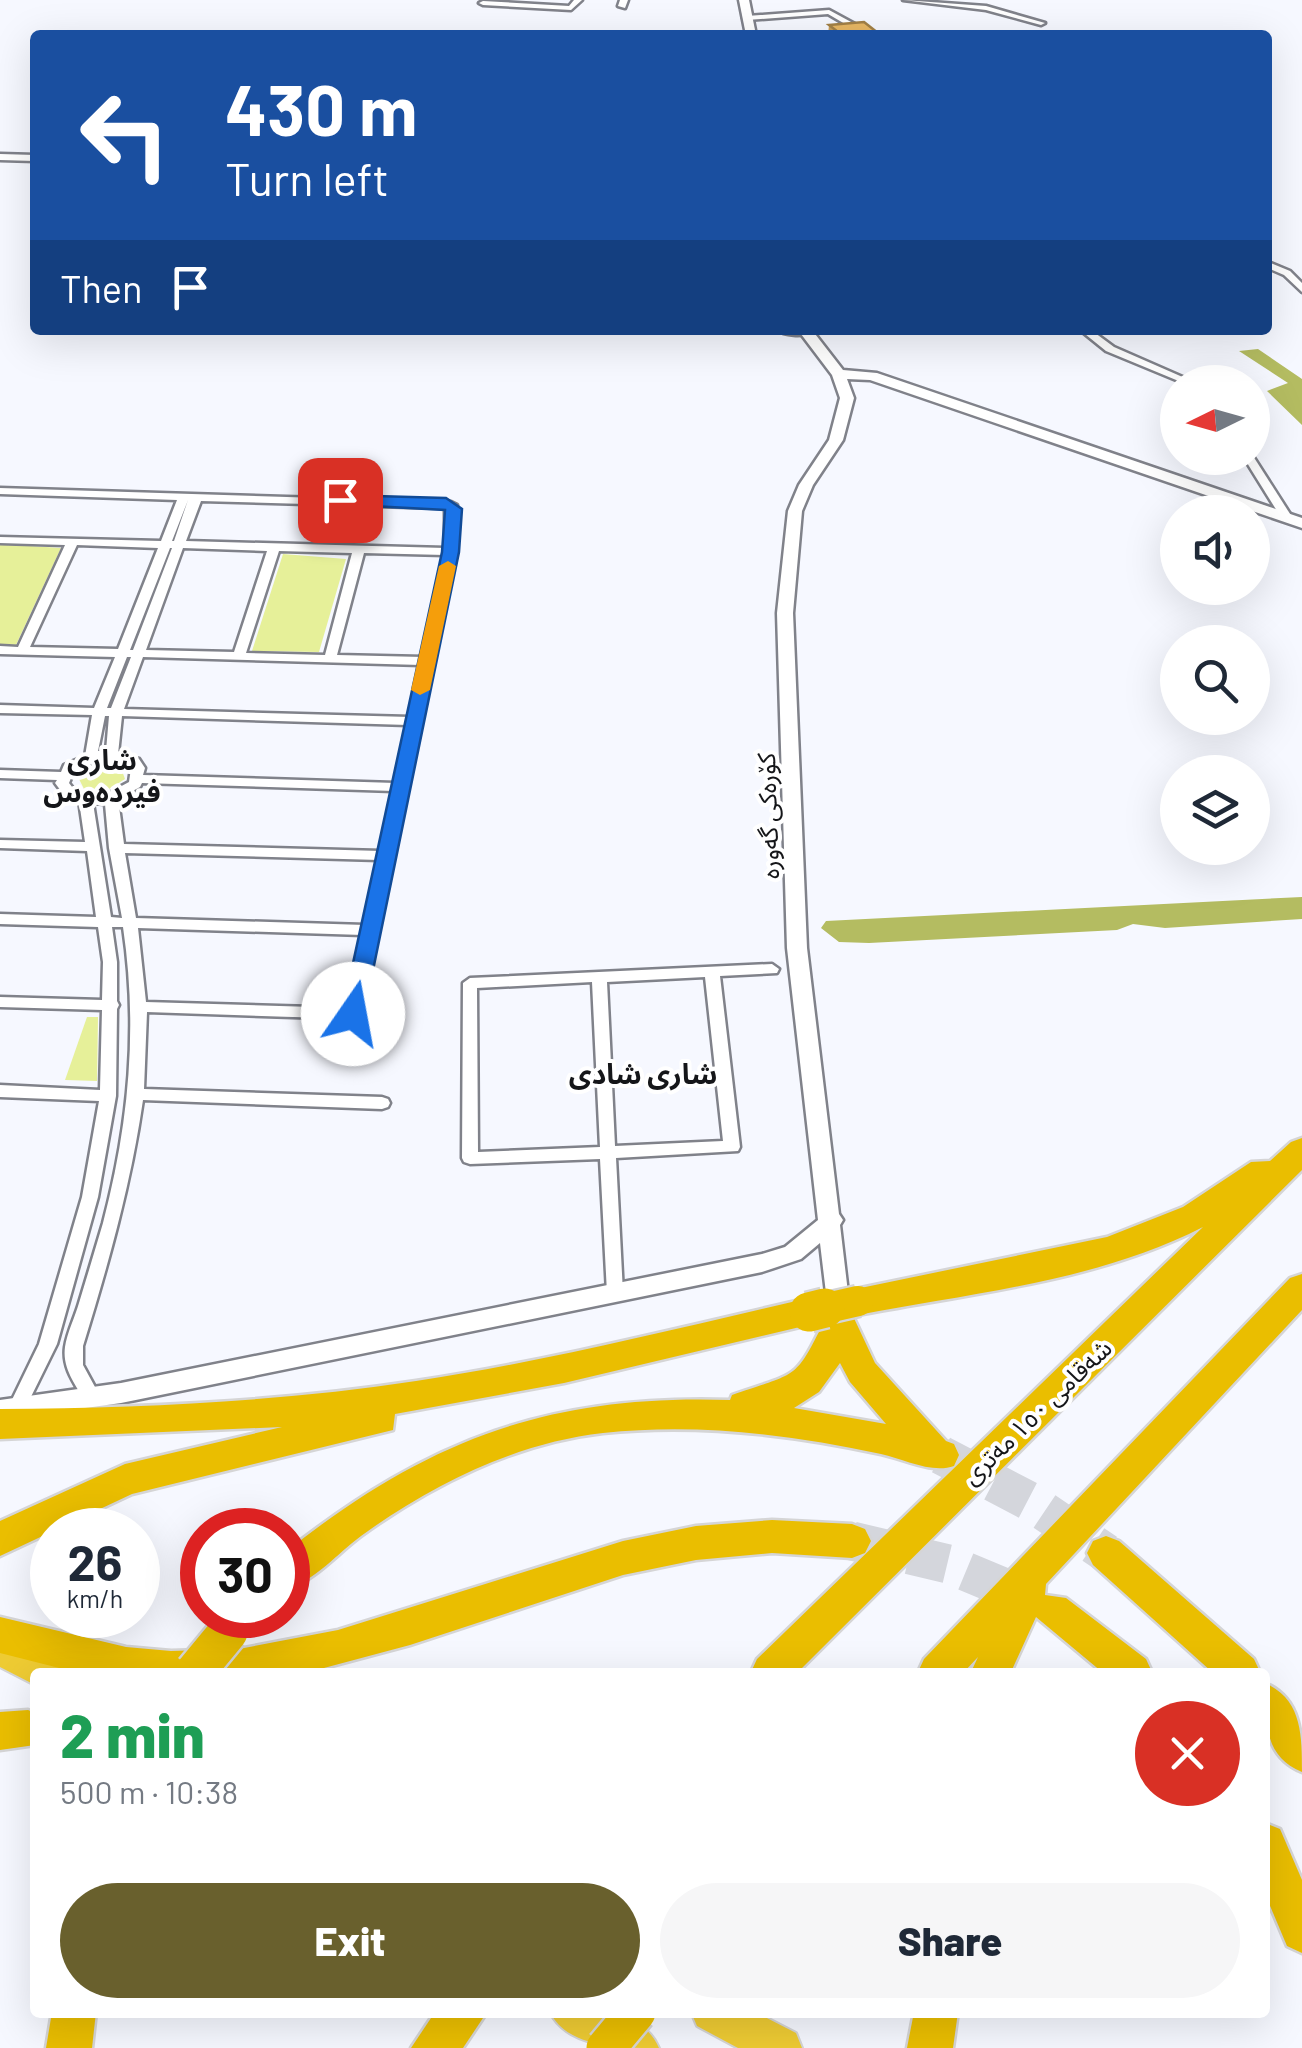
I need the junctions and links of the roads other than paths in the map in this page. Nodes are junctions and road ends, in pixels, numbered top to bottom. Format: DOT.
graph roads {
  1 [pos="578,0"];
  2 [pos="744,0"];
  3 [pos="906,0"];
  4 [pos="483,3"];
  5 [pos="747,18"];
  6 [pos="1041,23"];
  7 [pos="860,29"];
  8 [pos="750,30"];
  9 [pos="0,158"];
  10 [pos="30,158"];
  11 [pos="1272,267"];
  12 [pos="1302,289"];
  13 [pos="808,335"];
  14 [pos="1091,335"];
  15 [pos="1160,370"];
  16 [pos="839,374"];
  17 [pos="1260,475"];
  18 [pos="0,491"];
  19 [pos="191,496"];
  20 [pos="1286,517"];
  21 [pos="1302,523"];
  22 [pos="0,540"];
  23 [pos="72,543"];
  24 [pos="172,546"];
  25 [pos="274,548"];
  26 [pos="359,550"];
  27 [pos="451,552"];
  28 [pos="0,650"];
  29 [pos="23,650"];
  30 [pos="129,653"];
  31 [pos="239,656"];
  32 [pos="330,658"];
  33 [pos="426,660"];
  34 [pos="0,709"];
  35 [pos="99,712"];
  36 [pos="116,713"];
  37 [pos="413,721"];
  38 [pos="112,754"];
  39 [pos="91,756"];
  40 [pos="0,774"];
  41 [pos="64,776"];
  42 [pos="138,779"];
  43 [pos="399,786"];
  44 [pos="111,798"];
  45 [pos="86,800"];
  46 [pos="0,844"];
  47 [pos="91,846"];
  48 [pos="116,848"];
  49 [pos="388,856"];
  50 [pos="0,919"];
  51 [pos="104,922"];
  52 [pos="132,924"];
  53 [pos="371,930"];
  54 [pos="772,969"];
  55 [pos="712,972"];
  56 [pos="599,977"];
  57 [pos="0,1002"];
  58 [pos="112,1005"];
  59 [pos="139,1007"];
  60 [pos="353,1014"];
  61 [pos="388,1014"];
  62 [pos="0,1091"];
  63 [pos="135,1094"];
  64 [pos="108,1096"];
  65 [pos="382,1103"];
  66 [pos="1302,1147"];
  67 [pos="608,1152"];
  68 [pos="832,1220"];
  69 [pos="1302,1288"];
  70 [pos="614,1293"];
  71 [pos="836,1312"];
  72 [pos="536,1375"];
  73 [pos="92,1398"];
  74 [pos="704,1410"];
  75 [pos="6,1414"];
  76 [pos="7,1535"];
  77 [pos="852,1541"];
  78 [pos="1106,1553"];
  79 [pos="310,1554"];
  80 [pos="1046,1558"];
  81 [pos="1052,1610"];
  82 [pos="0,1636"];
  83 [pos="223,1638"];
  84 [pos="0,1649"];
  85 [pos="38,1668"];
  86 [pos="157,1668"];
  87 [pos="198,1668"];
  88 [pos="232,1668"];
  89 [pos="775,1668"];
  90 [pos="942,1668"];
  91 [pos="993,1668"];
  92 [pos="1127,1668"];
  93 [pos="1235,1668"];
  94 [pos="1270,1709"];
  95 [pos="1302,1752"];
  96 [pos="1270,1856"];
  97 [pos="1302,1932"];
  98 [pos="73,2018"];
  99 [pos="460,2018"];
  100 [pos="581,2018"];
  101 [pos="631,2018"];
  102 [pos="723,2018"];
  103 [pos="935,2018"];
  104 [pos="70,2048"];
  105 [pos="434,2048"];
  106 [pos="606,2048"];
  107 [pos="638,2048"];
  108 [pos="781,2048"];
  109 [pos="930,2048"];
  1 -- 4 [label="street"];
  2 -- 5 [label="street"];
  3 -- 6 [label="street"];
  5 -- 7 [label="street"];
  5 -- 8 [label="street"];
  9 -- 10 [label="street"];
  11 -- 12 [label="street"];
  13 -- 16 [label="street"];
  14 -- 15 [label="street"];
  16 -- 20 [label="street"];
  16 -- 68 [label="street, کۆرەکی گەورە"];
  17 -- 20 [label="street"];
  18 -- 19 [label="street"];
  19 -- 24 [label="street"];
  19 -- 27 [label="street"];
  20 -- 21 [label="street"];
  22 -- 23 [label="street"];
  23 -- 24 [label="street"];
  23 -- 29 [label="street"];
  24 -- 25 [label="street"];
  24 -- 30 [label="street"];
  25 -- 26 [label="street"];
  25 -- 31 [label="street"];
  26 -- 27 [label="street"];
  26 -- 32 [label="street"];
  27 -- 33 [label="street"];
  28 -- 29 [label="street"];
  29 -- 30 [label="street"];
  30 -- 31 [label="street"];
  30 -- 35 [label="street"];
  30 -- 36 [label="street"];
  31 -- 32 [label="street"];
  32 -- 33 [label="street"];
  33 -- 37 [label="street"];
  34 -- 35 [label="street"];
  35 -- 36 [label="street"];
  35 -- 39 [label="street"];
  36 -- 37 [label="street"];
  36 -- 38 [label="street"];
  37 -- 43 [label="street"];
  38 -- 39 [label="street"];
  38 -- 42 [label="street"];
  39 -- 41 [label="street"];
  40 -- 41 [label="street"];
  41 -- 45 [label="street"];
  42 -- 43 [label="street"];
  42 -- 44 [label="street"];
  43 -- 49 [label="street"];
  44 -- 45 [label="street"];
  44 -- 48 [label="street"];
  45 -- 47 [label="street"];
  46 -- 47 [label="street"];
  47 -- 51 [label="street"];
  48 -- 49 [label="street"];
  48 -- 52 [label="street"];
  49 -- 53 [label="street"];
  50 -- 51 [label="street"];
  51 -- 52 [label="street"];
  51 -- 58 [label="street"];
  52 -- 53 [label="street"];
  52 -- 59 [label="street"];
  53 -- 60 [label="street"];
  54 -- 55 [label="street"];
  55 -- 56 [label="street"];
  55 -- 67 [label="street"];
  56 -- 67 [label="street"];
  56 -- 67 [label="street"];
  57 -- 58 [label="street"];
  58 -- 64 [label="street"];
  59 -- 60 [label="street"];
  59 -- 63 [label="street"];
  60 -- 61 [label="street"];
  62 -- 64 [label="street"];
  63 -- 65 [label="street"];
  63 -- 73 [label="street"];
  64 -- 75 [label="street"];
  66 -- 71 [label="highway"];
  66 -- 89 [label="highway, شەقامی ١٥٠ مەتری"];
  67 -- 70 [label="street"];
  68 -- 70 [label="street"];
  68 -- 71 [label="street, کۆرەکی گەورە"];
  69 -- 80 [label="highway"];
  70 -- 73 [label="street"];
  71 -- 72 [label="highway"];
  71 -- 74 [label="highway"];
  71 -- 74 [label="highway"];
  72 -- 75 [label="highway"];
  72 -- 76 [label="highway"];
  73 -- 75 [label="street"];
  74 -- 79 [label="highway"];
  77 -- 88 [label="highway"];
  78 -- 93 [label="highway"];
  80 -- 90 [label="highway"];
  80 -- 91 [label="highway"];
  81 -- 92 [label="highway"];
  82 -- 86 [label="highway"];
  83 -- 87 [label="highway, bridge"];
  84 -- 85 [label="highway"];
  94 -- 95 [label="highway"];
  96 -- 97 [label="highway"];
  98 -- 104 [label="highway"];
  99 -- 105 [label="highway"];
  100 -- 107 [label="highway"];
  101 -- 106 [label="highway, bridge"];
  102 -- 108 [label="highway"];
  103 -- 109 [label="highway"];
}
